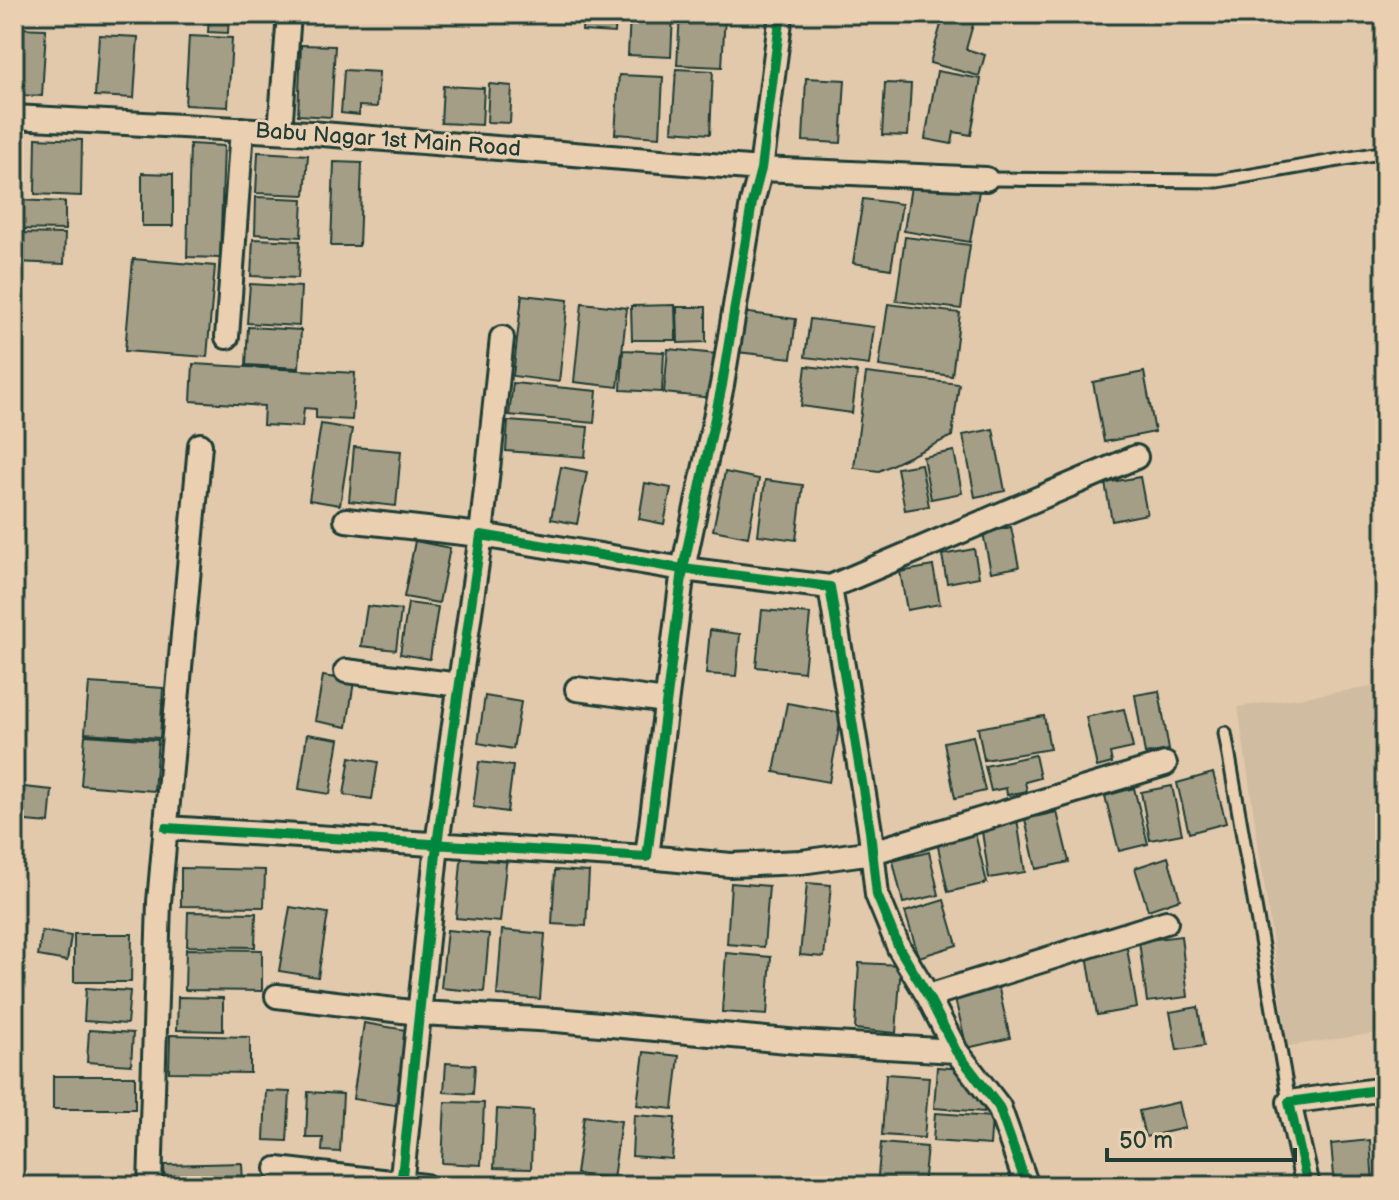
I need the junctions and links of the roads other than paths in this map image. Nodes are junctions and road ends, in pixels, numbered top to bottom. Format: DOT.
graph roads {
  1 [pos="289,14"];
  2 [pos="781,14"];
  3 [pos="14,117"];
  4 [pos="242,129"];
  5 [pos="280,131"];
  6 [pos="1385,152"];
  7 [pos="761,169"];
  8 [pos="986,179"];
  9 [pos="227,337"];
  10 [pos="502,338"];
  11 [pos="200,445"];
  12 [pos="1136,457"];
  13 [pos="346,520"];
  14 [pos="481,535"];
  15 [pos="683,569"];
  16 [pos="830,587"];
  17 [pos="346,671"];
  18 [pos="460,685"];
  19 [pos="577,689"];
  20 [pos="666,701"];
  21 [pos="1225,733"];
  22 [pos="1165,764"];
  23 [pos="166,828"];
  24 [pos="437,844"];
  25 [pos="873,852"];
  26 [pos="647,857"];
  27 [pos="1166,922"];
  28 [pos="277,996"];
  29 [pos="928,996"];
  30 [pos="419,1013"];
  31 [pos="956,1051"];
  32 [pos="1385,1089"];
  33 [pos="1289,1102"];
  34 [pos="277,1169"];
  35 [pos="401,1185"];
  36 [pos="150,1186"];
  37 [pos="425,1186"];
  38 [pos="1027,1186"];
  39 [pos="1308,1186"];
  1 -- 5 [label="street"];
  2 -- 7 [label="street"];
  3 -- 4 [label="street, Babu Nagar 1st Main Road"];
  4 -- 5 [label="street, Babu Nagar 1st Main Road"];
  4 -- 9 [label="street"];
  5 -- 7 [label="street, Babu Nagar 1st Main Road"];
  6 -- 8 [label="lane"];
  7 -- 8 [label="street, Babu Nagar 1st Main Road"];
  7 -- 15 [label="street"];
  10 -- 14 [label="street"];
  11 -- 23 [label="street"];
  12 -- 16 [label="street"];
  13 -- 14 [label="street"];
  14 -- 15 [label="street"];
  14 -- 18 [label="street"];
  15 -- 16 [label="street"];
  15 -- 20 [label="street"];
  16 -- 25 [label="street"];
  17 -- 18 [label="street"];
  18 -- 24 [label="street"];
  19 -- 20 [label="street"];
  20 -- 26 [label="street"];
  21 -- 33 [label="lane"];
  22 -- 25 [label="street"];
  23 -- 24 [label="street"];
  23 -- 36 [label="street"];
  24 -- 26 [label="street"];
  24 -- 30 [label="street"];
  25 -- 26 [label="street"];
  25 -- 29 [label="street"];
  27 -- 29 [label="street"];
  28 -- 30 [label="street"];
  29 -- 31 [label="street"];
  30 -- 31 [label="street"];
  30 -- 35 [label="street"];
  31 -- 38 [label="street"];
  32 -- 33 [label="street"];
  33 -- 39 [label="street"];
  34 -- 35 [label="street"];
  35 -- 37 [label="street"];
}
